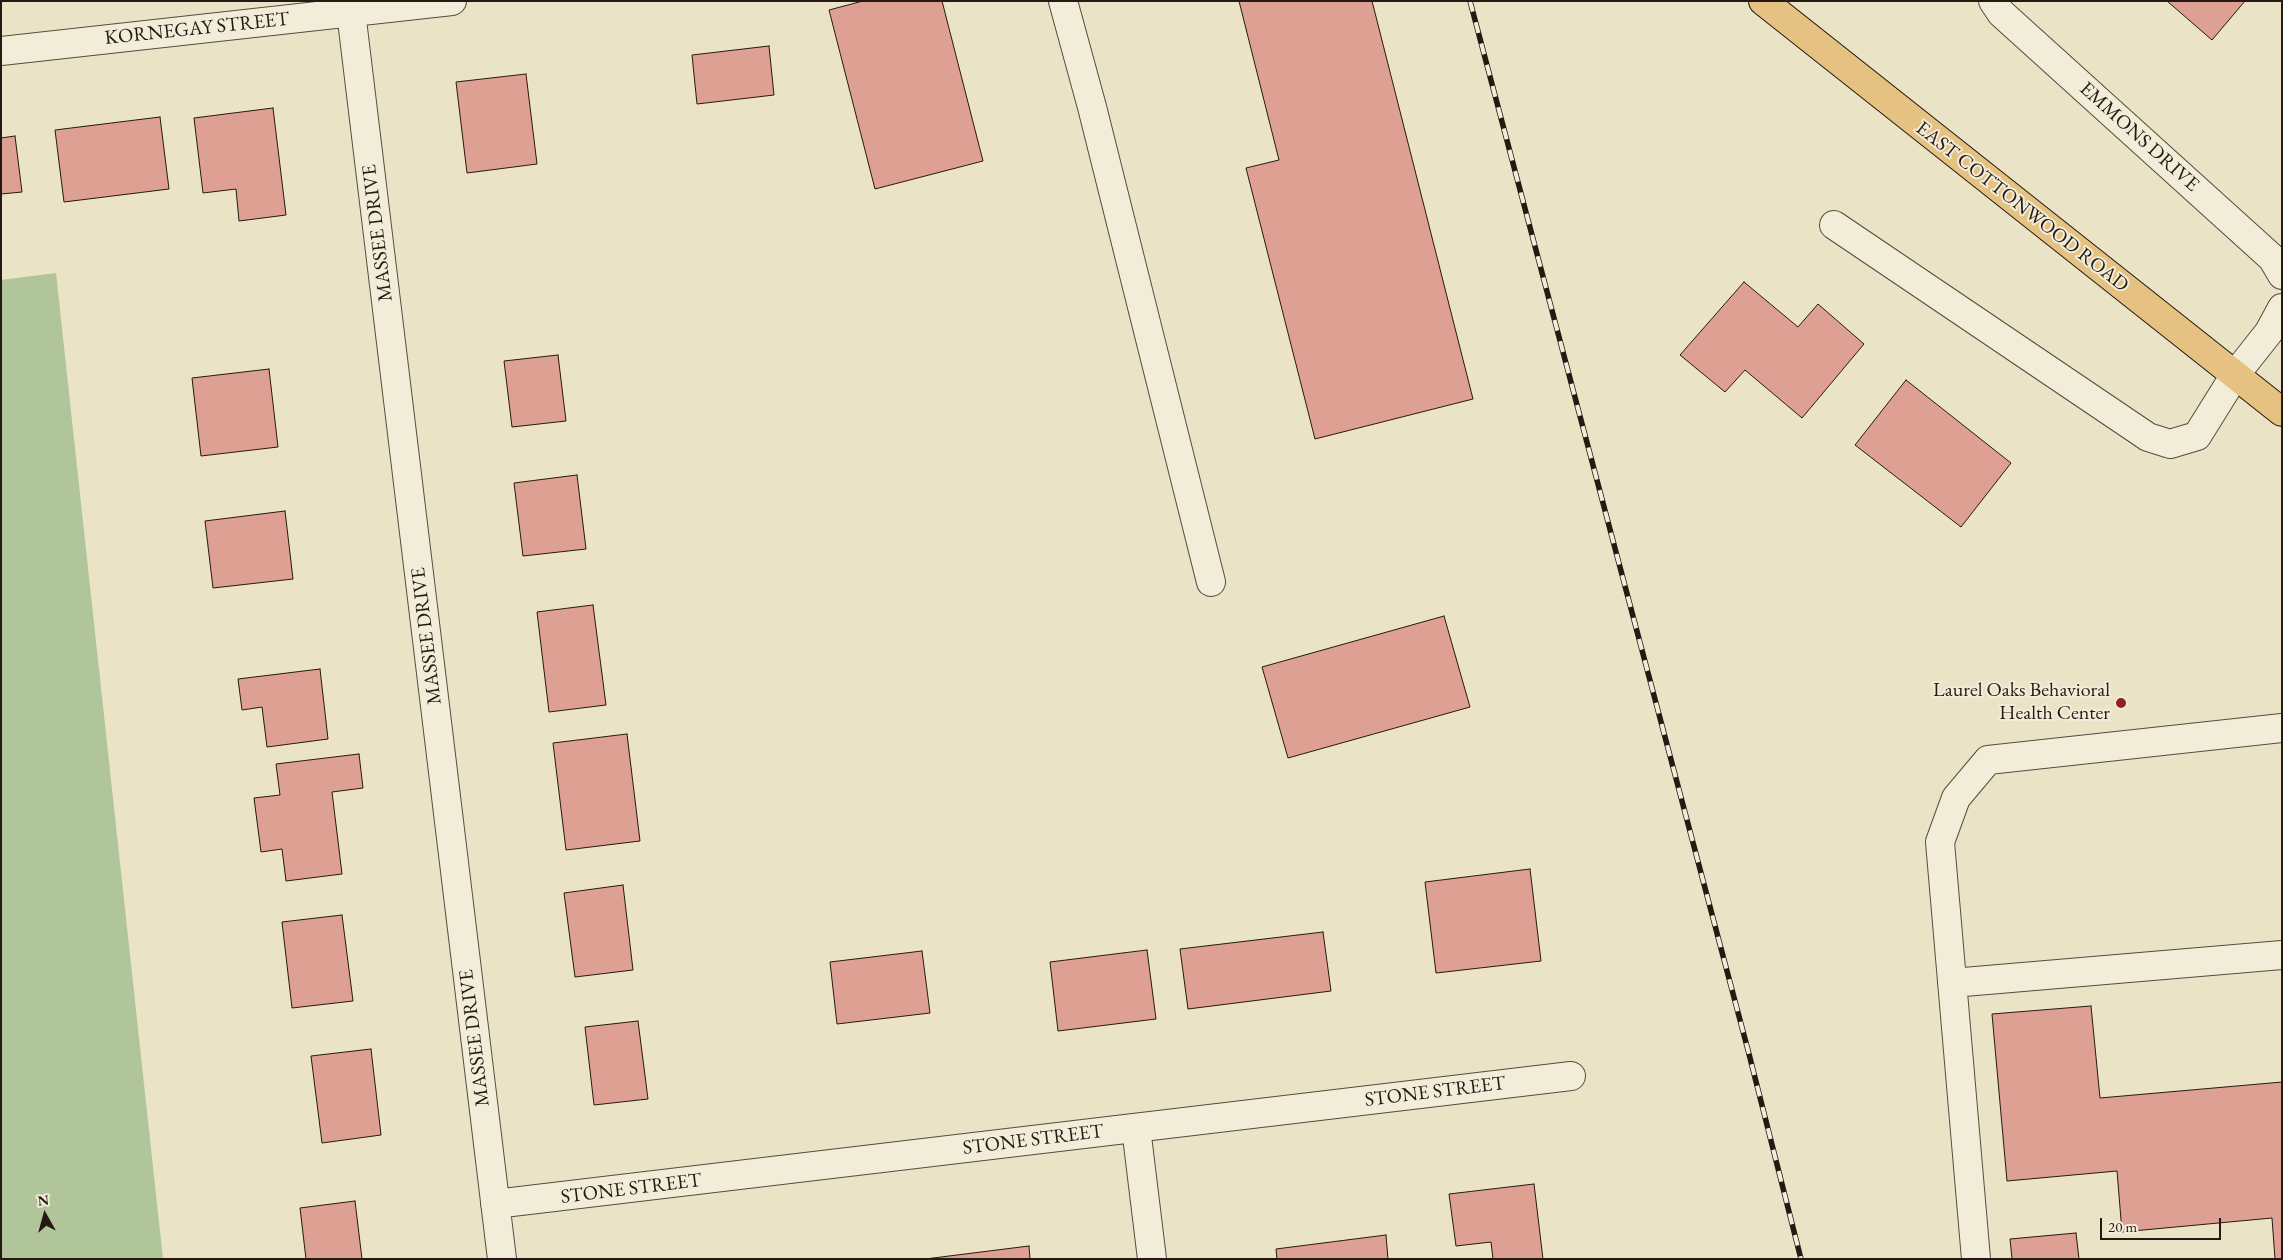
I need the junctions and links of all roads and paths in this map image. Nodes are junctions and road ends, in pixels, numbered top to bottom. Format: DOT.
graph roads {
  1 [pos="452,1"];
  2 [pos="1063,1"];
  3 [pos="1763,1"];
  4 [pos="1993,1"];
  5 [pos="352,12"];
  6 [pos="1,51"];
  7 [pos="1834,224"];
  8 [pos="2282,276"];
  9 [pos="2282,308"];
  10 [pos="2234,375"];
  11 [pos="2282,412"];
  12 [pos="1212,582"];
  13 [pos="2282,728"];
  14 [pos="2282,955"];
  15 [pos="1952,983"];
  16 [pos="1571,1076"];
  17 [pos="1136,1128"];
  18 [pos="496,1204"];
  19 [pos="502,1259"];
  20 [pos="1152,1259"];
  21 [pos="1976,1259"];
  1 -- 5 [label="street, KORNEGAY STREET"];
  2 -- 12 [label="street"];
  3 -- 10 [label="main road, EAST COTTONWOOD ROAD"];
  4 -- 8 [label="street, EMMONS DRIVE"];
  5 -- 6 [label="street, KORNEGAY STREET"];
  5 -- 18 [label="street, MASSEE DRIVE"];
  7 -- 10 [label="street"];
  9 -- 10 [label="street"];
  10 -- 11 [label="main road, EAST COTTONWOOD ROAD"];
  13 -- 15 [label="street"];
  14 -- 15 [label="street"];
  15 -- 21 [label="street"];
  16 -- 17 [label="street, STONE STREET"];
  17 -- 18 [label="street, STONE STREET"];
  17 -- 20 [label="street"];
  18 -- 19 [label="street, MASSEE DRIVE"];
}
